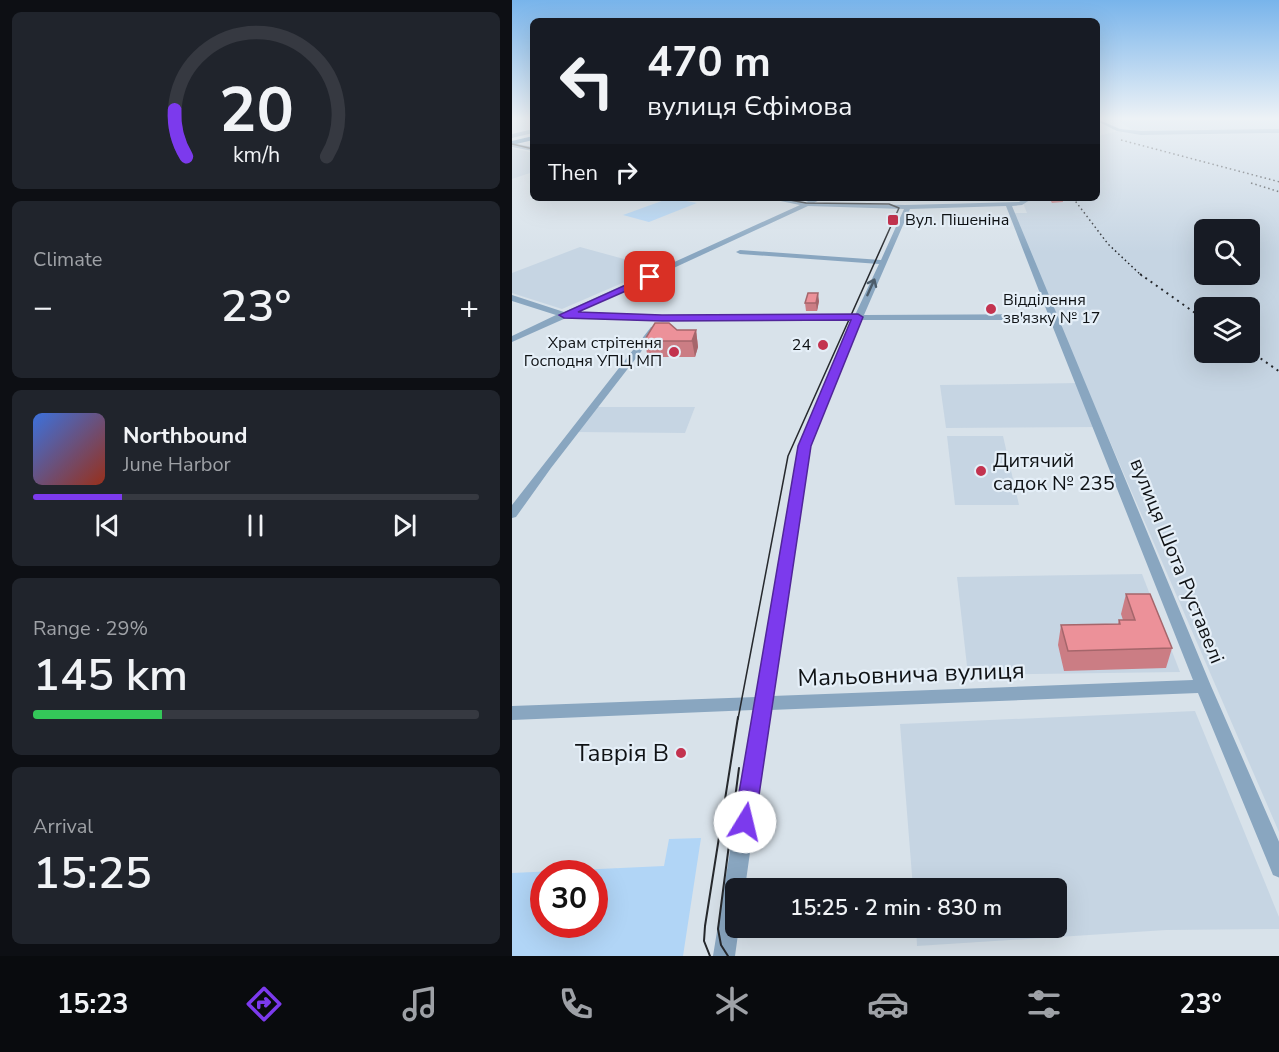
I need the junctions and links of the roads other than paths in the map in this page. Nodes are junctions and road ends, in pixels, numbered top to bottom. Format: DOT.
graph roads {
  1 [pos="786,201"];
  2 [pos="812,201"];
  3 [pos="1025,201"];
  4 [pos="804,204"];
  5 [pos="1008,204"];
  6 [pos="905,207"];
  7 [pos="740,252"];
  8 [pos="882,262"];
  9 [pos="512,298"];
  10 [pos="564,315"];
  11 [pos="858,317"];
  12 [pos="1052,317"];
  13 [pos="662,318"];
  14 [pos="512,339"];
  15 [pos="512,514"];
  16 [pos="1203,686"];
  17 [pos="763,703"];
  18 [pos="512,713"];
  19 [pos="1280,867"];
  20 [pos="724,956"];
  1 -- 4 [label="street"];
  2 -- 4 [label="street"];
  3 -- 5 [label="street"];
  4 -- 6 [label="street"];
  4 -- 10 [label="street"];
  5 -- 6 [label="street"];
  5 -- 12 [label="street, вулиця Шота Руставелі"];
  6 -- 8 [label="street"];
  7 -- 8 [label="street"];
  11 -- 8 [label="street, one-way"];
  9 -- 10 [label="street"];
  10 -- 13 [label="street"];
  10 -- 14 [label="street"];
  11 -- 12 [label="street"];
  11 -- 13 [label="street"];
  11 -- 17 [label="street"];
  12 -- 16 [label="street, вулиця Шота Руставелі"];
  13 -- 15 [label="street"];
  16 -- 17 [label="street, Мальовнича вулиця"];
  16 -- 19 [label="street, вулиця Шота Руставелі"];
  17 -- 18 [label="street, Мальовнича вулиця"];
  17 -- 20 [label="street"];
}
